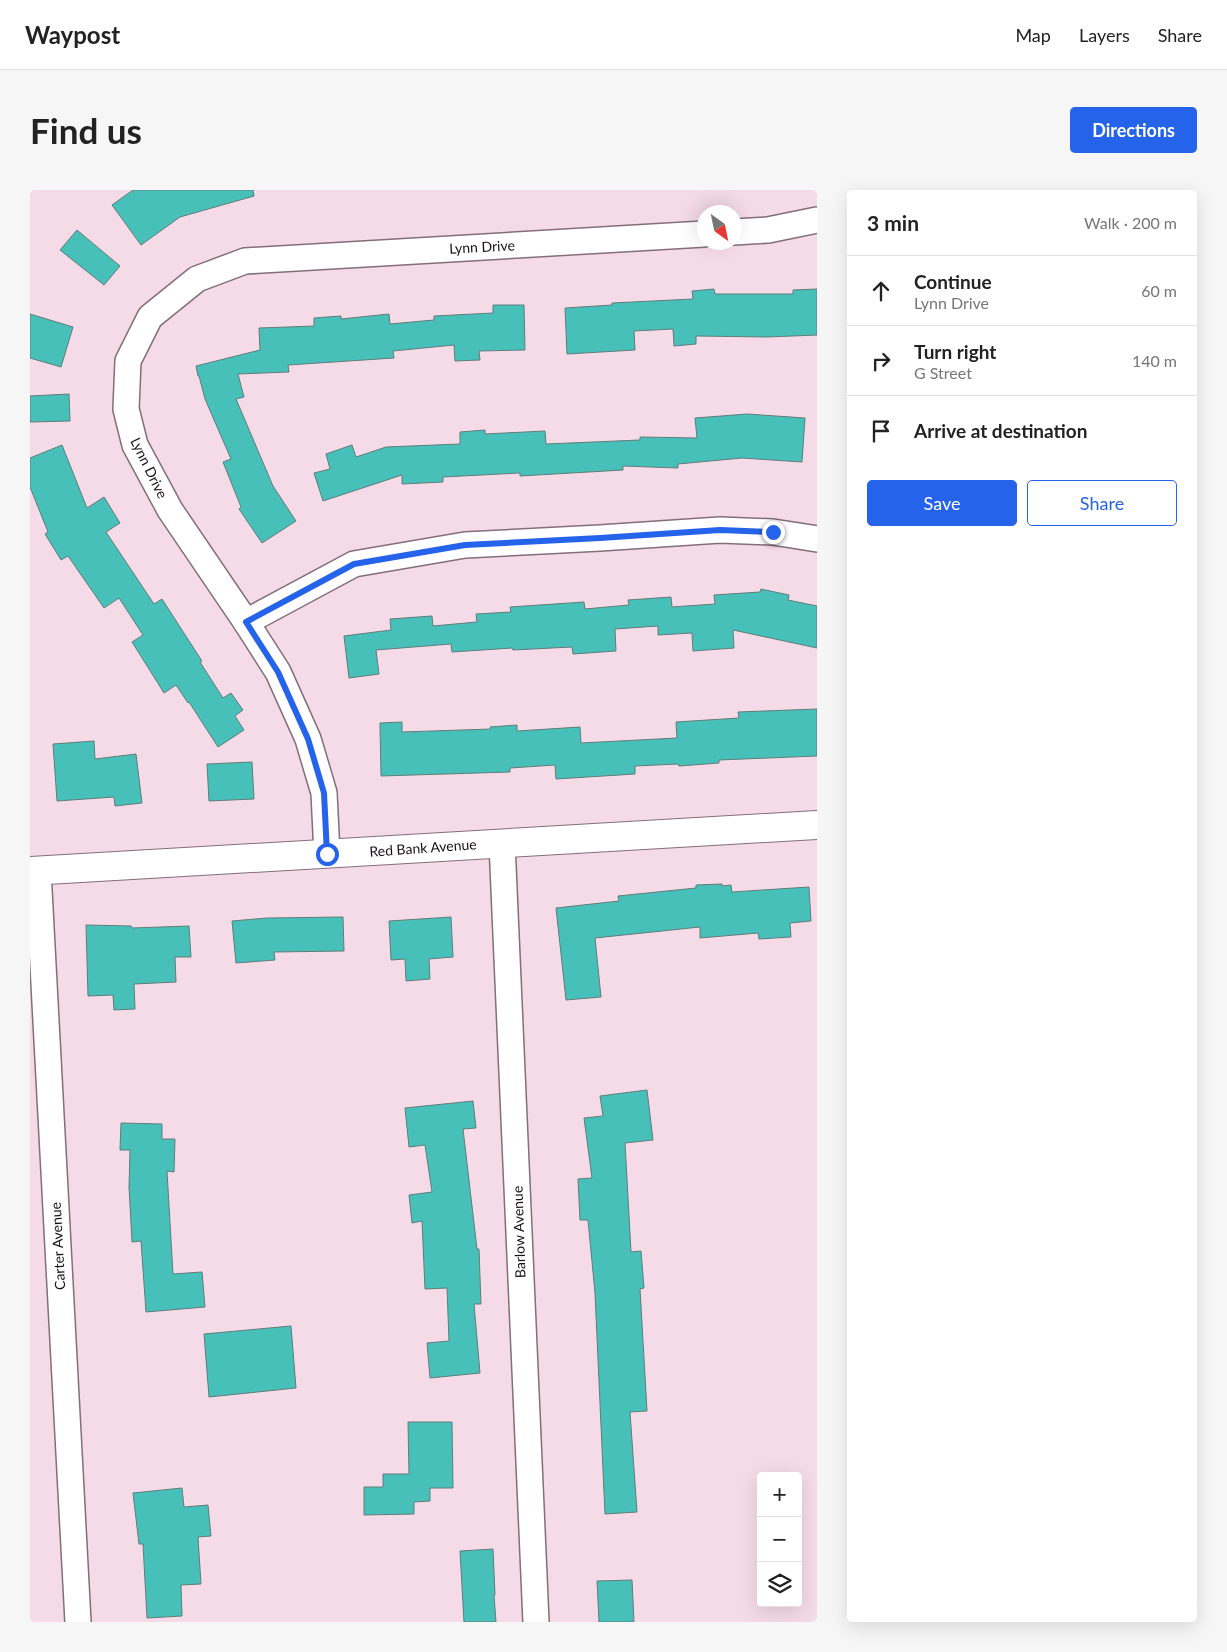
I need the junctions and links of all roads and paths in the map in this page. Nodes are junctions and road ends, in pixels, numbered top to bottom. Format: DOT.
graph roads {
  1 [pos="817,220"];
  2 [pos="742,232"];
  3 [pos="697,234"];
  4 [pos="817,539"];
  5 [pos="246,622"];
  6 [pos="817,825"];
  7 [pos="502,843"];
  8 [pos="327,854"];
  9 [pos="34,871"];
  10 [pos="78,1622"];
  11 [pos="536,1622"];
  1 -- 2 [label="street"];
  3 -- 5 [label="street, Lynn Drive"];
  4 -- 5 [label="street"];
  5 -- 8 [label="street, Lynn Drive"];
  6 -- 7 [label="street, Red Bank Avenue"];
  7 -- 8 [label="street, Red Bank Avenue"];
  7 -- 11 [label="street, Barlow Avenue"];
  8 -- 9 [label="street, Red Bank Avenue"];
  9 -- 10 [label="street, Carter Avenue"];
}
